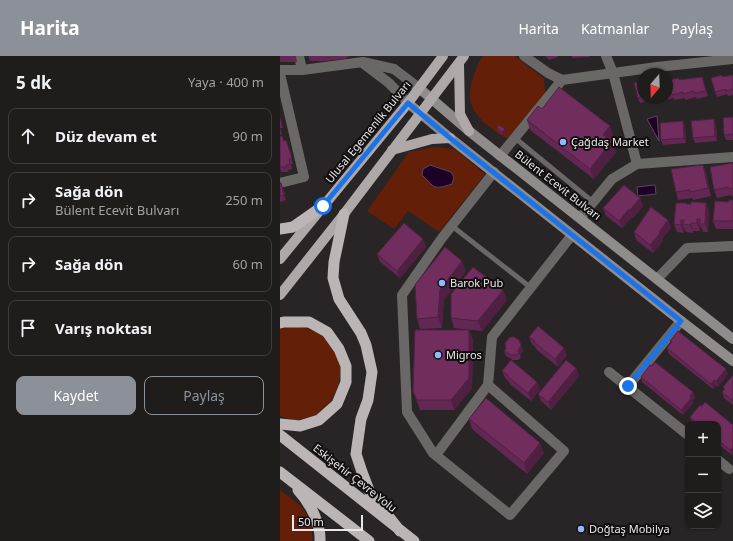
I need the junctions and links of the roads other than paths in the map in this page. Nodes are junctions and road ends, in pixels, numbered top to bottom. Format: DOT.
graph roads {
  1 [pos="299,56"];
  2 [pos="444,56"];
  3 [pos="524,56"];
  4 [pos="606,56"];
  5 [pos="364,58"];
  6 [pos="733,59"];
  7 [pos="461,60"];
  8 [pos="280,70"];
  9 [pos="302,70"];
  10 [pos="613,73"];
  11 [pos="280,74"];
  12 [pos="562,80"];
  13 [pos="419,88"];
  14 [pos="430,99"];
  15 [pos="408,103"];
  16 [pos="419,113"];
  17 [pos="469,131"];
  18 [pos="450,138"];
  19 [pos="515,138"];
  20 [pos="392,150"];
  21 [pos="500,156"];
  22 [pos="733,157"];
  23 [pos="637,164"];
  24 [pos="494,172"];
  25 [pos="280,183"];
  26 [pos="593,202"];
  27 [pos="323,206"];
  28 [pos="344,214"];
  29 [pos="580,218"];
  30 [pos="452,226"];
  31 [pos="280,229"];
  32 [pos="572,235"];
  33 [pos="733,246"];
  34 [pos="280,259"];
  35 [pos="657,279"];
  36 [pos="530,288"];
  37 [pos="280,295"];
  38 [pos="681,321"];
  39 [pos="280,324"];
  40 [pos="733,339"];
  41 [pos="733,361"];
  42 [pos="609,372"];
  43 [pos="488,385"];
  44 [pos="628,386"];
  45 [pos="280,424"];
  46 [pos="685,433"];
  47 [pos="280,435"];
  48 [pos="436,455"];
  49 [pos="721,462"];
  50 [pos="729,469"];
  51 [pos="283,474"];
  52 [pos="400,531"];
  53 [pos="320,541"];
  54 [pos="369,541"];
  55 [pos="414,541"];
  1 -- 9 [label="street"];
  2 -- 13 [label="main road, Ulusal Egemenlik Bulvarı"];
  3 -- 12 [label="street"];
  4 -- 10 [label="street"];
  5 -- 9 [label="street"];
  5 -- 13 [label="street, Bülent Ecevit Bulvarı"];
  5 -- 15 [label="street"];
  6 -- 10 [label="street"];
  7 -- 14 [label="main road"];
  7 -- 17 [label="main road"];
  8 -- 9 [label="street"];
  10 -- 12 [label="street"];
  10 -- 23 [label="street"];
  11 -- 25 [label="street"];
  12 -- 19 [label="street"];
  13 -- 14 [label="main road, Bülent Ecevit Bulvarı"];
  13 -- 15 [label="main road, Ulusal Egemenlik Bulvarı"];
  14 -- 16 [label="main road"];
  14 -- 17 [label="main road, Bülent Ecevit Bulvarı"];
  15 -- 16 [label="main road"];
  15 -- 27 [label="main road, Ulusal Egemenlik Bulvarı"];
  16 -- 18 [label="main road"];
  16 -- 20 [label="main road"];
  17 -- 21 [label="main road, Bülent Ecevit Bulvarı"];
  18 -- 20 [label="main road"];
  18 -- 24 [label="main road"];
  19 -- 21 [label="street"];
  19 -- 26 [label="lane"];
  20 -- 28 [label="main road"];
  21 -- 29 [label="main road, Bülent Ecevit Bulvarı"];
  22 -- 23 [label="street"];
  23 -- 26 [label="street"];
  24 -- 30 [label="street"];
  24 -- 32 [label="main road"];
  26 -- 29 [label="street"];
  27 -- 31 [label="highway"];
  27 -- 34 [label="main road, Ulusal Egemenlik Bulvarı"];
  28 -- 37 [label="main road"];
  28 -- 52 [label="highway"];
  29 -- 35 [label="main road, Bülent Ecevit Bulvarı"];
  30 -- 36 [label="lane"];
  30 -- 48 [label="street"];
  32 -- 36 [label="street"];
  32 -- 38 [label="main road"];
  33 -- 35 [label="street"];
  35 -- 40 [label="main road, Bülent Ecevit Bulvarı"];
  36 -- 43 [label="street"];
  38 -- 41 [label="main road"];
  38 -- 44 [label="street"];
  39 -- 45 [label="highway"];
  42 -- 44 [label="street"];
  43 -- 48 [label="street"];
  43 -- 48 [label="street"];
  44 -- 46 [label="street"];
  47 -- 52 [label="highway, Eskişehir Çevre Yolu"];
  49 -- 50 [label="street"];
  51 -- 53 [label="highway"];
  51 -- 54 [label="highway"];
  52 -- 55 [label="highway, Eskişehir Çevre Yolu"];
}
